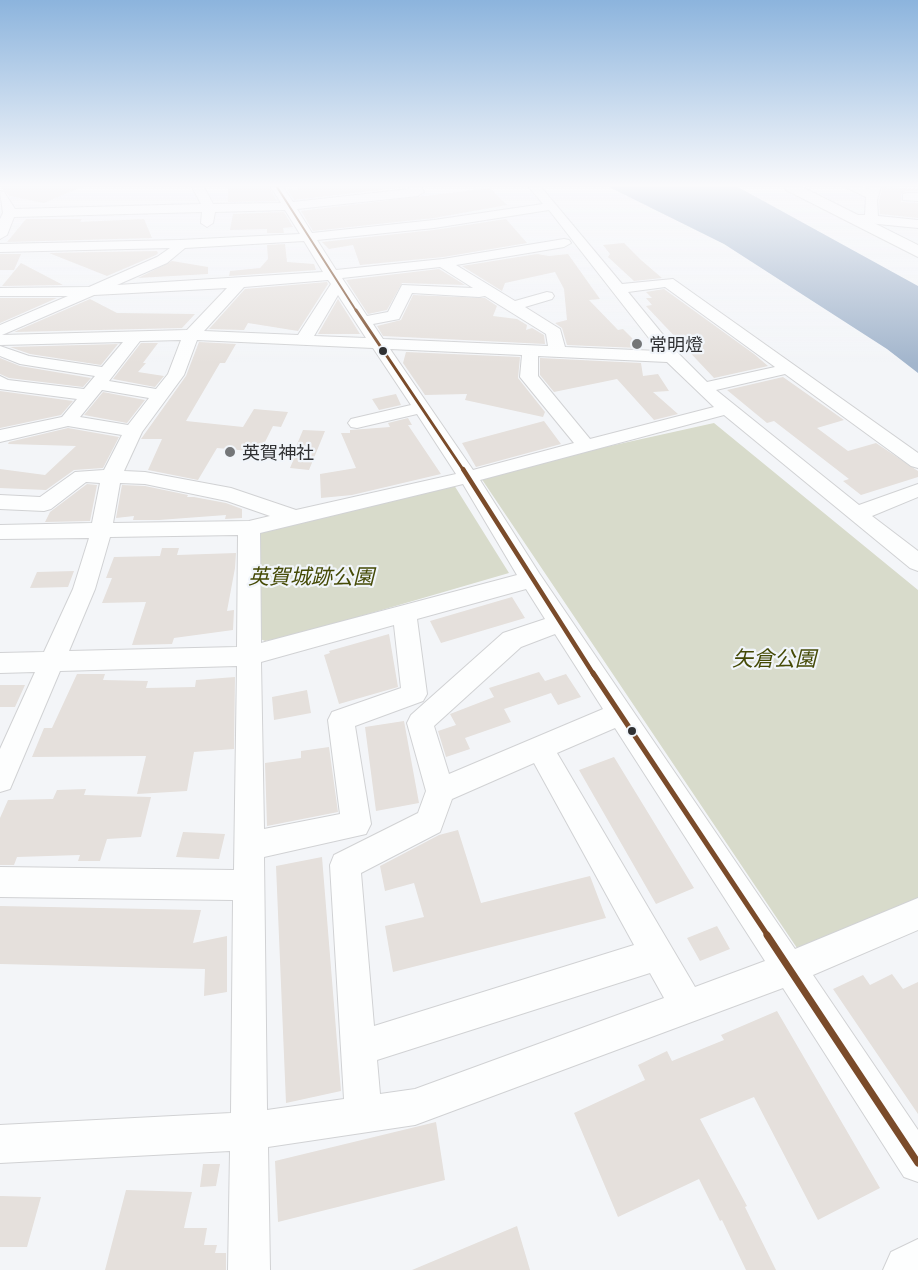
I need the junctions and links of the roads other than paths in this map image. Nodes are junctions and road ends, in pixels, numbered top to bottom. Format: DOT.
graph roads {
  1 [pos="78,246"];
  2 [pos="178,246"];
  3 [pos="315,246"];
  4 [pos="567,246"];
  5 [pos="583,246"];
  6 [pos="0,248"];
  7 [pos="442,263"];
  8 [pos="591,279"];
  9 [pos="335,280"];
  10 [pos="240,283"];
  11 [pos="616,289"];
  12 [pos="488,290"];
  13 [pos="91,291"];
  14 [pos="0,292"];
  15 [pos="547,296"];
  16 [pos="514,306"];
  17 [pos="364,321"];
  18 [pos="0,331"];
  19 [pos="191,335"];
  20 [pos="136,336"];
  21 [pos="304,339"];
  22 [pos="0,340"];
  23 [pos="378,342"];
  24 [pos="530,349"];
  25 [pos="0,351"];
  26 [pos="557,351"];
  27 [pos="664,357"];
  28 [pos="787,369"];
  29 [pos="0,381"];
  30 [pos="99,384"];
  31 [pos="703,388"];
  32 [pos="161,395"];
  33 [pos="420,408"];
  34 [pos="726,408"];
  35 [pos="68,421"];
  36 [pos="357,423"];
  37 [pos="133,431"];
  38 [pos="0,436"];
  39 [pos="586,446"];
  40 [pos="918,462"];
  41 [pos="111,477"];
  42 [pos="468,477"];
  43 [pos="918,490"];
  44 [pos="0,502"];
  45 [pos="856,514"];
  46 [pos="296,518"];
  47 [pos="249,528"];
  48 [pos="0,532"];
  49 [pos="101,532"];
  50 [pos="918,563"];
  51 [pos="531,579"];
  52 [pos="405,613"];
  53 [pos="560,623"];
  54 [pos="248,656"];
  55 [pos="54,661"];
  56 [pos="0,663"];
  57 [pos="620,714"];
  58 [pos="540,748"];
  59 [pos="0,780"];
  60 [pos="440,791"];
  61 [pos="249,846"];
  62 [pos="0,882"];
  63 [pos="250,885"];
  64 [pos="918,914"];
  65 [pos="657,954"];
  66 [pos="788,969"];
  67 [pos="687,1006"];
  68 [pos="358,1048"];
  69 [pos="363,1115"];
  70 [pos="249,1131"];
  71 [pos="0,1144"];
  72 [pos="918,1163"];
  73 [pos="918,1266"];
  74 [pos="249,1270"];
  75 [pos="909,1270"];
  1 -- 6 [label="street"];
  2 -- 13 [label="street"];
  3 -- 9 [label="street"];
  4 -- 7 [label="street"];
  5 -- 11 [label="street"];
  7 -- 9 [label="street"];
  7 -- 12 [label="street"];
  8 -- 27 [label="street"];
  9 -- 10 [label="street"];
  9 -- 17 [label="street"];
  9 -- 21 [label="street"];
  10 -- 13 [label="street"];
  10 -- 19 [label="street"];
  11 -- 27 [label="street"];
  11 -- 28 [label="street"];
  12 -- 16 [label="street"];
  12 -- 17 [label="street"];
  13 -- 14 [label="street"];
  13 -- 18 [label="street"];
  15 -- 16 [label="street"];
  16 -- 26 [label="street"];
  17 -- 23 [label="street"];
  19 -- 20 [label="street"];
  19 -- 21 [label="street"];
  19 -- 32 [label="street"];
  20 -- 22 [label="street"];
  20 -- 30 [label="street"];
  21 -- 23 [label="street"];
  23 -- 24 [label="street"];
  23 -- 33 [label="street"];
  24 -- 26 [label="street"];
  24 -- 39 [label="street"];
  25 -- 30 [label="street"];
  26 -- 27 [label="street"];
  27 -- 31 [label="street"];
  28 -- 31 [label="street"];
  28 -- 40 [label="street"];
  29 -- 30 [label="street"];
  30 -- 32 [label="street"];
  30 -- 35 [label="street"];
  31 -- 34 [label="street"];
  32 -- 37 [label="street"];
  33 -- 36 [label="street"];
  33 -- 42 [label="street"];
  34 -- 39 [label="street"];
  34 -- 45 [label="street"];
  35 -- 37 [label="street"];
  35 -- 38 [label="street"];
  37 -- 41 [label="street"];
  39 -- 42 [label="street"];
  41 -- 44 [label="street"];
  41 -- 46 [label="street"];
  41 -- 49 [label="street"];
  42 -- 46 [label="street"];
  42 -- 51 [label="street"];
  43 -- 45 [label="street"];
  45 -- 50 [label="street"];
  46 -- 47 [label="street"];
  47 -- 49 [label="street"];
  47 -- 54 [label="street"];
  48 -- 49 [label="street"];
  49 -- 55 [label="street"];
  51 -- 52 [label="street"];
  51 -- 53 [label="street"];
  52 -- 54 [label="street"];
  52 -- 61 [label="street"];
  53 -- 57 [label="street"];
  53 -- 60 [label="street"];
  54 -- 55 [label="street"];
  54 -- 61 [label="street"];
  55 -- 56 [label="street"];
  55 -- 59 [label="street"];
  57 -- 58 [label="street"];
  57 -- 66 [label="street"];
  58 -- 60 [label="street"];
  58 -- 65 [label="street"];
  60 -- 68 [label="street"];
  61 -- 63 [label="street"];
  62 -- 63 [label="street"];
  63 -- 70 [label="street"];
  64 -- 66 [label="street"];
  65 -- 67 [label="street"];
  65 -- 68 [label="street"];
  66 -- 67 [label="street"];
  66 -- 72 [label="street"];
  67 -- 69 [label="street"];
  68 -- 69 [label="street"];
  69 -- 70 [label="street"];
  70 -- 71 [label="street"];
  70 -- 74 [label="street"];
  73 -- 75 [label="main road"];
}
